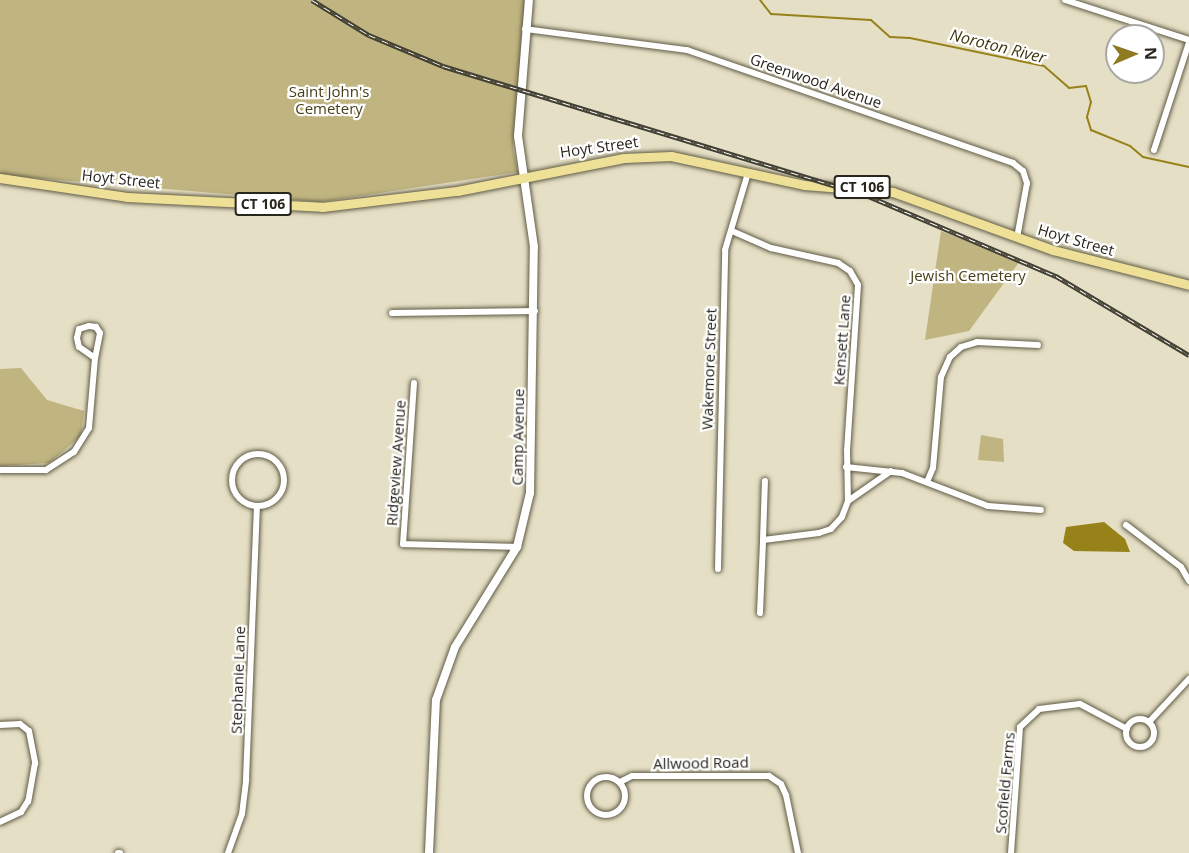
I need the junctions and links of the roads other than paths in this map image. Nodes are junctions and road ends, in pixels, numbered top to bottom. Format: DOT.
graph roads {
  1 [pos="529,0"];
  2 [pos="1065,0"];
  3 [pos="525,29"];
  4 [pos="1189,41"];
  5 [pos="1154,150"];
  6 [pos="748,173"];
  7 [pos="524,174"];
  8 [pos="0,178"];
  9 [pos="732,231"];
  10 [pos="1017,238"];
  11 [pos="1189,285"];
  12 [pos="535,311"];
  13 [pos="392,313"];
  14 [pos="1038,345"];
  15 [pos="95,358"];
  16 [pos="414,383"];
  17 [pos="846,466"];
  18 [pos="0,470"];
  19 [pos="891,471"];
  20 [pos="765,482"];
  21 [pos="927,482"];
  22 [pos="848,501"];
  23 [pos="257,506"];
  24 [pos="1041,510"];
  25 [pos="1126,525"];
  26 [pos="763,540"];
  27 [pos="517,547"];
  28 [pos="718,569"];
  29 [pos="1189,581"];
  30 [pos="760,613"];
  31 [pos="1189,679"];
  32 [pos="1149,722"];
  33 [pos="0,725"];
  34 [pos="1127,729"];
  35 [pos="620,782"];
  36 [pos="0,822"];
  37 [pos="228,853"];
  38 [pos="429,853"];
  39 [pos="798,853"];
  40 [pos="1011,853"];
  1 -- 3 [label="street, Camp Avenue"];
  2 -- 4 [label="street"];
  3 -- 7 [label="street, Camp Avenue"];
  3 -- 10 [label="street, Greenwood Avenue"];
  4 -- 5 [label="street"];
  6 -- 7 [label="main road, Hoyt Street / CT 106"];
  6 -- 9 [label="street, Wakemore Street"];
  6 -- 10 [label="main road, Hoyt Street / CT 106"];
  7 -- 8 [label="main road, Hoyt Street / CT 106"];
  7 -- 12 [label="street, Camp Avenue"];
  9 -- 17 [label="street, Kensett Lane"];
  9 -- 28 [label="street, Wakemore Street"];
  10 -- 11 [label="main road, Hoyt Street / CT 106"];
  12 -- 13 [label="street"];
  12 -- 27 [label="street, Camp Avenue"];
  14 -- 21 [label="street"];
  15 -- 15 [label="street"];
  15 -- 18 [label="street"];
  16 -- 27 [label="street, Ridgeview Avenue"];
  17 -- 19 [label="street"];
  17 -- 22 [label="street, Kensett Lane"];
  19 -- 21 [label="street"];
  19 -- 22 [label="street"];
  20 -- 26 [label="street"];
  21 -- 24 [label="street"];
  22 -- 26 [label="street"];
  23 -- 23 [label="street"];
  23 -- 37 [label="street, Stephanie Lane"];
  25 -- 29 [label="street"];
  26 -- 30 [label="street"];
  27 -- 38 [label="street, Camp Avenue"];
  31 -- 32 [label="street"];
  32 -- 34 [label="street"];
  32 -- 34 [label="street, Scofield Farms"];
  33 -- 36 [label="street"];
  34 -- 40 [label="street, Scofield Farms"];
  35 -- 35 [label="street, Allwood Road"];
  35 -- 39 [label="street, Allwood Road"];
}
